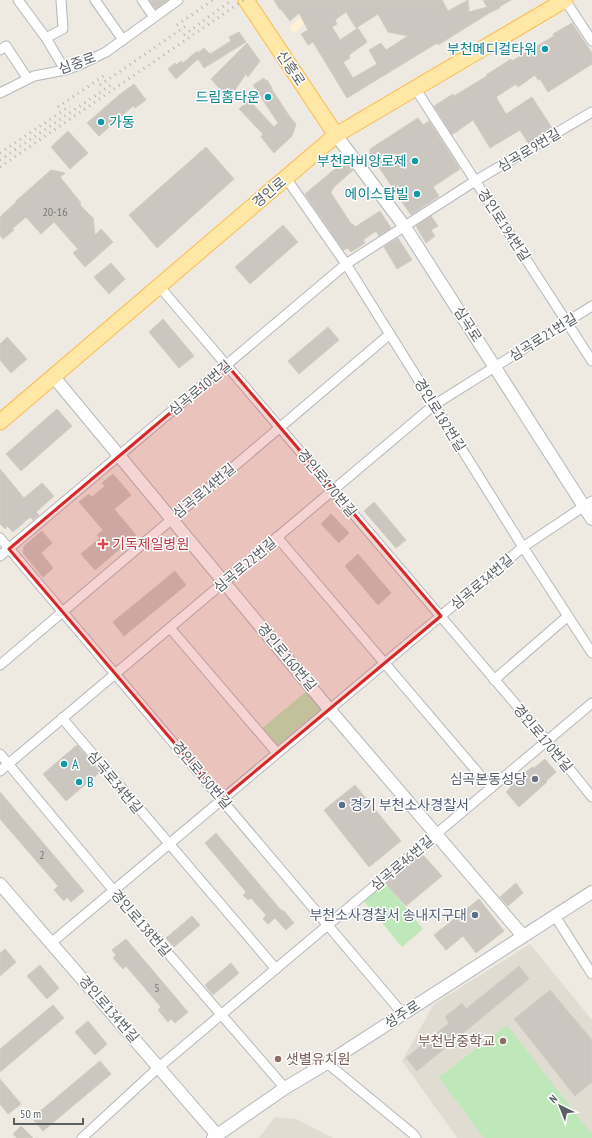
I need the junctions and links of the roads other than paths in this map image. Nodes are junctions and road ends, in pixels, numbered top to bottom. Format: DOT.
graph roads {
  1 [pos="18,0"];
  2 [pos="61,0"];
  3 [pos="95,0"];
  4 [pos="142,0"];
  5 [pos="178,0"];
  6 [pos="246,0"];
  7 [pos="565,0"];
  8 [pos="154,17"];
  9 [pos="46,38"];
  10 [pos="123,40"];
  11 [pos="592,41"];
  12 [pos="3,48"];
  13 [pos="65,70"];
  14 [pos="28,78"];
  15 [pos="415,88"];
  16 [pos="0,93"];
  17 [pos="592,112"];
  18 [pos="336,135"];
  19 [pos="286,178"];
  20 [pos="475,181"];
  21 [pos="405,227"];
  22 [pos="346,264"];
  23 [pos="159,286"];
  24 [pos="592,306"];
  25 [pos="567,322"];
  26 [pos="390,334"];
  27 [pos="592,361"];
  28 [pos="227,365"];
  29 [pos="495,366"];
  30 [pos="53,376"];
  31 [pos="434,405"];
  32 [pos="0,422"];
  33 [pos="280,427"];
  34 [pos="119,455"];
  35 [pos="333,490"];
  36 [pos="588,504"];
  37 [pos="172,519"];
  38 [pos="592,519"];
  39 [pos="278,537"];
  40 [pos="0,538"];
  41 [pos="9,548"];
  42 [pos="523,548"];
  43 [pos="0,556"];
  44 [pos="224,582"];
  45 [pos="63,611"];
  46 [pos="441,616"];
  47 [pos="568,616"];
  48 [pos="170,628"];
  49 [pos="592,653"];
  50 [pos="385,662"];
  51 [pos="0,665"];
  52 [pos="115,674"];
  53 [pos="494,680"];
  54 [pos="592,703"];
  55 [pos="329,709"];
  56 [pos="62,718"];
  57 [pos="547,741"];
  58 [pos="277,753"];
  59 [pos="0,754"];
  60 [pos="8,764"];
  61 [pos="0,770"];
  62 [pos="491,788"];
  63 [pos="592,797"];
  64 [pos="222,799"];
  65 [pos="436,834"];
  66 [pos="168,845"];
  67 [pos="0,884"];
  68 [pos="114,891"];
  69 [pos="592,892"];
  70 [pos="554,916"];
  71 [pos="328,925"];
  72 [pos="523,936"];
  73 [pos="51,943"];
  74 [pos="276,969"];
  75 [pos="592,974"];
  76 [pos="404,1014"];
  77 [pos="221,1015"];
  78 [pos="327,1063"];
  79 [pos="159,1067"];
  80 [pos="285,1088"];
  81 [pos="215,1136"];
  82 [pos="82,1138"];
  83 [pos="416,1138"];
  1 -- 9 [label="street"];
  2 -- 9 [label="street"];
  3 -- 10 [label="street"];
  4 -- 8 [label="street"];
  5 -- 8 [label="street, 심중로"];
  6 -- 18 [label="main road, 신흥로"];
  7 -- 11 [label="street"];
  7 -- 15 [label="main road, 경인로"];
  8 -- 10 [label="street, 심중로"];
  9 -- 13 [label="street"];
  10 -- 13 [label="street, 심중로"];
  12 -- 14 [label="street"];
  13 -- 14 [label="street, 심중로"];
  14 -- 16 [label="street, 심중로"];
  15 -- 18 [label="main road, 경인로"];
  15 -- 20 [label="street, 경인로194번길"];
  17 -- 20 [label="street, 심곡로9번길"];
  18 -- 19 [label="main road, 경인로"];
  18 -- 21 [label="street, 심곡로"];
  19 -- 22 [label="street, 경인로182번길"];
  19 -- 23 [label="main road, 경인로"];
  20 -- 21 [label="street, 심곡로9번길"];
  20 -- 25 [label="street, 경인로194번길"];
  21 -- 22 [label="street, 심곡로10번길"];
  21 -- 29 [label="street, 심곡로"];
  22 -- 26 [label="street, 경인로182번길"];
  22 -- 28 [label="street, 심곡로10번길"];
  23 -- 28 [label="street, 경인로170번길"];
  23 -- 30 [label="main road, 경인로"];
  24 -- 25 [label="street, 심곡로21번길"];
  25 -- 27 [label="street, 경인로194번길"];
  25 -- 29 [label="street, 심곡로21번길"];
  26 -- 31 [label="street, 경인로182번길"];
  26 -- 33 [label="street, 심곡로14번길"];
  28 -- 33 [label="street, 경인로170번길"];
  28 -- 34 [label="street, 심곡로10번길"];
  29 -- 31 [label="street, 심곡로22번길"];
  29 -- 36 [label="street, 심곡로"];
  30 -- 32 [label="main road, 경인로"];
  30 -- 34 [label="street, 경인로160번길"];
  31 -- 35 [label="street, 심곡로22번길"];
  31 -- 42 [label="street, 경인로182번길"];
  33 -- 35 [label="street, 경인로170번길"];
  33 -- 37 [label="street, 심곡로14번길"];
  34 -- 37 [label="street, 경인로160번길"];
  34 -- 41 [label="street, 심곡로10번길"];
  35 -- 39 [label="street, 심곡로22번길"];
  35 -- 46 [label="street, 경인로170번길"];
  36 -- 38 [label="street, 심곡로"];
  36 -- 42 [label="street, 심곡로34번길"];
  37 -- 44 [label="street, 경인로160번길"];
  37 -- 45 [label="street, 심곡로14번길"];
  39 -- 44 [label="street, 심곡로22번길"];
  39 -- 50 [label="street"];
  40 -- 41 [label="street, 경인로150번길"];
  41 -- 43 [label="street, 심곡로10번길"];
  41 -- 45 [label="street, 경인로150번길"];
  42 -- 46 [label="street, 심곡로34번길"];
  42 -- 47 [label="street, 경인로182번길"];
  44 -- 48 [label="street, 심곡로22번길"];
  44 -- 55 [label="street, 경인로160번길"];
  45 -- 51 [label="street, 심곡로14번길"];
  45 -- 52 [label="street, 경인로150번길"];
  46 -- 50 [label="street, 심곡로34번길"];
  46 -- 53 [label="street, 경인로170번길"];
  47 -- 49 [label="street, 경인로182번길"];
  47 -- 53 [label="street"];
  48 -- 52 [label="street, 심곡로22번길"];
  48 -- 58 [label="street"];
  50 -- 55 [label="street, 심곡로34번길"];
  50 -- 62 [label="street"];
  52 -- 56 [label="street, 심곡로22번길"];
  52 -- 64 [label="street, 경인로150번길"];
  53 -- 57 [label="street, 경인로170번길"];
  54 -- 57 [label="street, 심곡로46번길"];
  55 -- 58 [label="street, 심곡로34번길"];
  55 -- 65 [label="street, 경인로160번길"];
  56 -- 60 [label="street, 심곡로22번길"];
  56 -- 66 [label="street, 심곡로34번길"];
  57 -- 62 [label="street, 심곡로46번길"];
  57 -- 63 [label="street, 경인로170번길"];
  58 -- 64 [label="street, 심곡로34번길"];
  59 -- 60 [label="street, 경인로138번길"];
  60 -- 61 [label="street, 심곡로22번길"];
  60 -- 68 [label="street, 경인로138번길"];
  62 -- 65 [label="street, 심곡로46번길"];
  64 -- 66 [label="street, 심곡로34번길"];
  64 -- 71 [label="street, 경인로150번길"];
  65 -- 71 [label="street, 심곡로46번길"];
  65 -- 72 [label="street, 경인로160번길"];
  66 -- 68 [label="street, 심곡로34번길"];
  66 -- 74 [label="street"];
  67 -- 73 [label="street, 경인로134번길"];
  68 -- 73 [label="street, 심곡로34번길"];
  68 -- 77 [label="street, 경인로138번길"];
  69 -- 70 [label="street, 성주로"];
  70 -- 72 [label="street, 성주로"];
  70 -- 75 [label="street"];
  71 -- 74 [label="street, 심곡로46번길"];
  71 -- 76 [label="street, 경인로150번길"];
  72 -- 76 [label="street, 성주로"];
  73 -- 79 [label="street, 경인로134번길"];
  74 -- 77 [label="street, 심곡로46번길"];
  76 -- 78 [label="street, 성주로"];
  77 -- 79 [label="street, 심곡로46번길"];
  77 -- 80 [label="street, 경인로138번길"];
  78 -- 80 [label="street, 성주로"];
  78 -- 83 [label="street"];
  79 -- 81 [label="street, 경인로134번길"];
  79 -- 82 [label="street, 심곡로46번길"];
  80 -- 81 [label="street, 성주로"];
}
